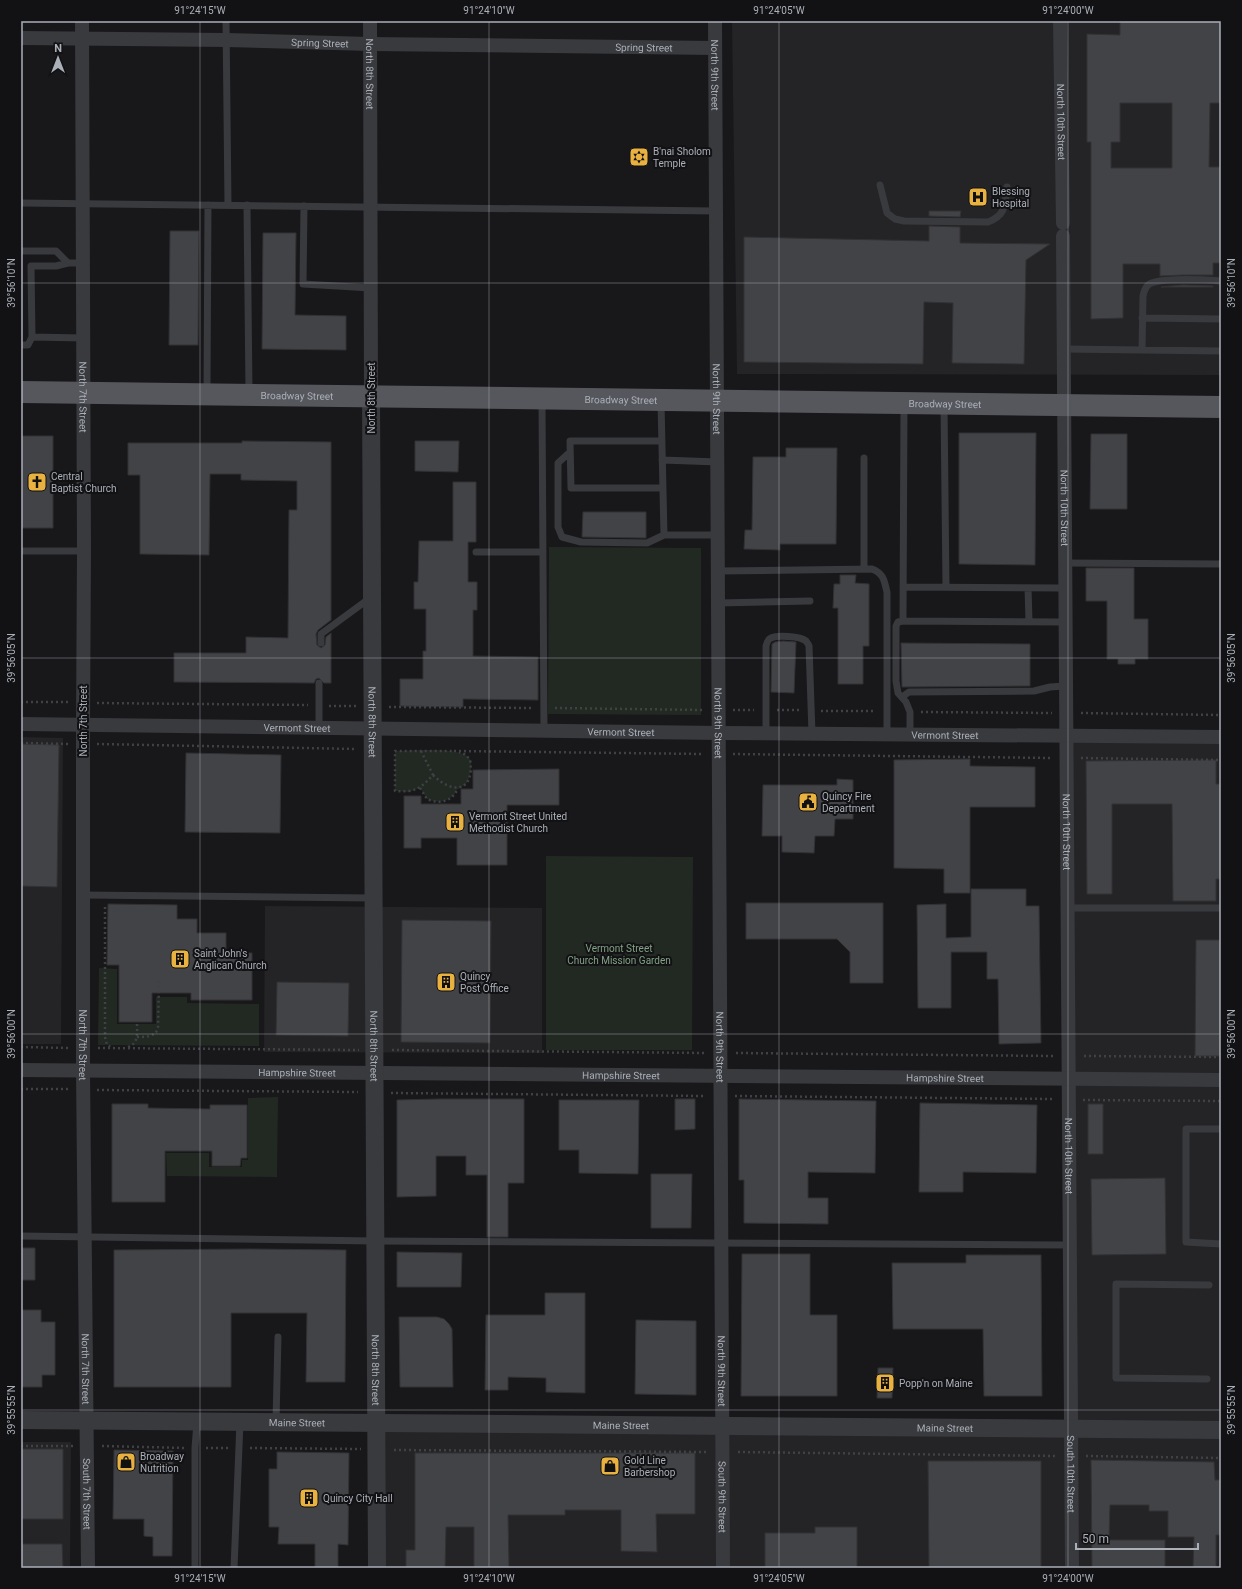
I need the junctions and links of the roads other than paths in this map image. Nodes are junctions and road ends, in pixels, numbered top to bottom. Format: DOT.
graph roads {
  1 [pos="82,21"];
  2 [pos="226,21"];
  3 [pos="370,21"];
  4 [pos="715,21"];
  5 [pos="1060,21"];
  6 [pos="21,38"];
  7 [pos="82,38"];
  8 [pos="226,40"];
  9 [pos="370,44"];
  10 [pos="715,48"];
  11 [pos="880,185"];
  12 [pos="1007,187"];
  13 [pos="21,203"];
  14 [pos="83,204"];
  15 [pos="208,205"];
  16 [pos="228,205"];
  17 [pos="247,206"];
  18 [pos="304,206"];
  19 [pos="371,207"];
  20 [pos="716,211"];
  21 [pos="21,251"];
  22 [pos="68,263"];
  23 [pos="83,263"];
  24 [pos="1221,281"];
  25 [pos="371,288"];
  26 [pos="1142,318"];
  27 [pos="1221,319"];
  28 [pos="32,337"];
  29 [pos="83,338"];
  30 [pos="21,345"];
  31 [pos="1064,350"];
  32 [pos="1142,350"];
  33 [pos="1221,351"];
  34 [pos="21,392"];
  35 [pos="84,393"];
  36 [pos="207,394"];
  37 [pos="249,395"];
  38 [pos="371,396"];
  39 [pos="542,398"];
  40 [pos="661,400"];
  41 [pos="717,400"];
  42 [pos="904,402"];
  43 [pos="944,403"];
  44 [pos="1064,405"];
  45 [pos="1221,407"];
  46 [pos="662,441"];
  47 [pos="570,452"];
  48 [pos="864,458"];
  49 [pos="662,460"];
  50 [pos="718,462"];
  51 [pos="663,488"];
  52 [pos="664,535"];
  53 [pos="718,535"];
  54 [pos="21,551"];
  55 [pos="84,551"];
  56 [pos="476,552"];
  57 [pos="543,552"];
  58 [pos="1064,563"];
  59 [pos="1221,564"];
  60 [pos="864,570"];
  61 [pos="718,571"];
  62 [pos="903,587"];
  63 [pos="946,587"];
  64 [pos="1028,588"];
  65 [pos="1064,588"];
  66 [pos="371,597"];
  67 [pos="810,601"];
  68 [pos="718,603"];
  69 [pos="903,621"];
  70 [pos="1029,621"];
  71 [pos="1065,622"];
  72 [pos="320,643"];
  73 [pos="320,683"];
  74 [pos="1065,686"];
  75 [pos="902,697"];
  76 [pos="21,724"];
  77 [pos="83,725"];
  78 [pos="319,728"];
  79 [pos="372,729"];
  80 [pos="544,731"];
  81 [pos="720,733"];
  82 [pos="766,733"];
  83 [pos="812,734"];
  84 [pos="887,734"];
  85 [pos="910,734"];
  86 [pos="1066,736"];
  87 [pos="1221,737"];
  88 [pos="83,895"];
  89 [pos="373,898"];
  90 [pos="1067,908"];
  91 [pos="1221,908"];
  92 [pos="21,1070"];
  93 [pos="83,1071"];
  94 [pos="374,1073"];
  95 [pos="720,1076"];
  96 [pos="1068,1078"];
  97 [pos="1221,1080"];
  98 [pos="1221,1129"];
  99 [pos="21,1236"];
  100 [pos="86,1237"];
  101 [pos="375,1241"];
  102 [pos="721,1243"];
  103 [pos="1221,1244"];
  104 [pos="1069,1245"];
  105 [pos="1209,1285"];
  106 [pos="278,1337"];
  107 [pos="1207,1379"];
  108 [pos="21,1420"];
  109 [pos="88,1421"];
  110 [pos="197,1422"];
  111 [pos="240,1422"];
  112 [pos="276,1422"];
  113 [pos="376,1423"];
  114 [pos="723,1426"];
  115 [pos="1071,1428"];
  116 [pos="1221,1430"];
  117 [pos="88,1568"];
  118 [pos="195,1568"];
  119 [pos="234,1568"];
  120 [pos="377,1568"];
  121 [pos="723,1568"];
  122 [pos="1072,1568"];
  1 -- 7 [label="street, North 7th Street"];
  2 -- 8 [label="lane"];
  3 -- 9 [label="street, North 8th Street"];
  4 -- 10 [label="street, North 9th Street"];
  5 -- 31 [label="street, North 10th Street"];
  6 -- 7 [label="street, Spring Street"];
  7 -- 8 [label="street, Spring Street"];
  7 -- 14 [label="street, North 7th Street"];
  8 -- 9 [label="street, Spring Street"];
  8 -- 16 [label="lane"];
  9 -- 10 [label="street, Spring Street"];
  9 -- 19 [label="street, North 8th Street"];
  10 -- 20 [label="street, North 9th Street"];
  11 -- 12 [label="lane"];
  13 -- 14 [label="lane"];
  14 -- 15 [label="lane"];
  14 -- 23 [label="street, North 7th Street"];
  15 -- 16 [label="lane"];
  15 -- 36 [label="lane"];
  16 -- 17 [label="lane"];
  17 -- 18 [label="lane"];
  17 -- 37 [label="lane"];
  18 -- 19 [label="lane"];
  18 -- 25 [label="lane"];
  19 -- 20 [label="lane"];
  19 -- 25 [label="street, North 8th Street"];
  20 -- 41 [label="street, North 9th Street"];
  21 -- 22 [label="lane"];
  22 -- 23 [label="lane"];
  22 -- 28 [label="lane"];
  23 -- 29 [label="street, North 7th Street"];
  24 -- 26 [label="lane"];
  25 -- 38 [label="street, North 8th Street"];
  26 -- 27 [label="lane"];
  26 -- 32 [label="lane"];
  28 -- 29 [label="lane"];
  28 -- 30 [label="lane"];
  29 -- 35 [label="street, North 7th Street"];
  31 -- 32 [label="lane"];
  31 -- 44 [label="street, North 10th Street"];
  32 -- 33 [label="lane"];
  34 -- 35 [label="main road, Broadway Street"];
  35 -- 36 [label="main road, Broadway Street"];
  35 -- 55 [label="street, North 7th Street"];
  36 -- 37 [label="main road, Broadway Street"];
  37 -- 38 [label="main road, Broadway Street"];
  38 -- 39 [label="main road, Broadway Street"];
  38 -- 66 [label="street, North 8th Street"];
  39 -- 40 [label="main road, Broadway Street"];
  39 -- 57 [label="lane"];
  40 -- 41 [label="main road, Broadway Street"];
  40 -- 46 [label="lane"];
  41 -- 42 [label="main road, Broadway Street"];
  41 -- 50 [label="street, North 9th Street"];
  42 -- 43 [label="main road, Broadway Street"];
  42 -- 62 [label="lane"];
  43 -- 44 [label="main road, Broadway Street"];
  43 -- 63 [label="lane"];
  44 -- 45 [label="main road, Broadway Street"];
  44 -- 58 [label="street, North 10th Street"];
  46 -- 47 [label="lane"];
  46 -- 49 [label="lane"];
  47 -- 51 [label="lane"];
  47 -- 52 [label="lane"];
  48 -- 60 [label="lane"];
  49 -- 50 [label="lane"];
  49 -- 51 [label="lane"];
  50 -- 53 [label="street, North 9th Street"];
  51 -- 52 [label="lane"];
  52 -- 53 [label="lane"];
  53 -- 61 [label="street, North 9th Street"];
  54 -- 55 [label="lane"];
  55 -- 77 [label="street, North 7th Street"];
  56 -- 57 [label="lane"];
  57 -- 80 [label="lane"];
  58 -- 59 [label="lane"];
  58 -- 65 [label="street, North 10th Street"];
  60 -- 61 [label="lane"];
  60 -- 84 [label="lane"];
  61 -- 68 [label="street, North 9th Street"];
  62 -- 63 [label="lane"];
  62 -- 69 [label="lane"];
  63 -- 64 [label="lane"];
  64 -- 65 [label="lane"];
  64 -- 70 [label="lane"];
  65 -- 71 [label="street, North 10th Street"];
  66 -- 72 [label="lane"];
  66 -- 79 [label="street, North 8th Street"];
  67 -- 68 [label="lane"];
  68 -- 81 [label="street, North 9th Street"];
  69 -- 70 [label="lane"];
  69 -- 75 [label="lane"];
  70 -- 71 [label="lane"];
  71 -- 74 [label="street, North 10th Street"];
  73 -- 78 [label="lane"];
  74 -- 75 [label="lane"];
  74 -- 86 [label="street, North 10th Street"];
  75 -- 85 [label="lane"];
  76 -- 77 [label="street, Vermont Street"];
  77 -- 78 [label="street, Vermont Street"];
  77 -- 88 [label="street, North 7th Street"];
  78 -- 79 [label="street, Vermont Street"];
  79 -- 80 [label="street, Vermont Street"];
  79 -- 89 [label="street, North 8th Street"];
  80 -- 81 [label="street, Vermont Street"];
  81 -- 82 [label="street, Vermont Street"];
  81 -- 95 [label="street, North 9th Street"];
  82 -- 83 [label="street, Vermont Street"];
  82 -- 83 [label="lane"];
  83 -- 84 [label="street, Vermont Street"];
  84 -- 85 [label="street, Vermont Street"];
  85 -- 86 [label="street, Vermont Street"];
  86 -- 87 [label="street, Vermont Street"];
  86 -- 90 [label="street, North 10th Street"];
  88 -- 89 [label="lane"];
  88 -- 93 [label="street, North 7th Street"];
  89 -- 94 [label="street, North 8th Street"];
  90 -- 91 [label="lane"];
  90 -- 96 [label="street, North 10th Street"];
  92 -- 93 [label="street, Hampshire Street"];
  93 -- 94 [label="street, Hampshire Street"];
  93 -- 100 [label="street, North 7th Street"];
  94 -- 95 [label="street, Hampshire Street"];
  94 -- 101 [label="street, North 8th Street"];
  95 -- 96 [label="street, Hampshire Street"];
  95 -- 102 [label="street, North 9th Street"];
  96 -- 97 [label="street, Hampshire Street"];
  96 -- 104 [label="street, North 10th Street"];
  98 -- 103 [label="lane"];
  99 -- 100 [label="lane"];
  100 -- 101 [label="lane"];
  100 -- 109 [label="street, North 7th Street"];
  101 -- 102 [label="lane"];
  101 -- 113 [label="street, North 8th Street"];
  102 -- 104 [label="lane"];
  102 -- 114 [label="street, North 9th Street"];
  104 -- 115 [label="street, North 10th Street"];
  105 -- 107 [label="lane"];
  106 -- 112 [label="lane"];
  108 -- 109 [label="street, Maine Street"];
  109 -- 110 [label="street, Maine Street"];
  109 -- 117 [label="street, South 7th Street"];
  110 -- 111 [label="street, Maine Street"];
  110 -- 118 [label="lane"];
  111 -- 112 [label="street, Maine Street"];
  111 -- 119 [label="lane"];
  112 -- 113 [label="street, Maine Street"];
  113 -- 114 [label="street, Maine Street"];
  113 -- 120 [label="street, North 8th Street"];
  114 -- 115 [label="street, Maine Street"];
  114 -- 121 [label="street, South 9th Street"];
  115 -- 116 [label="street, Maine Street"];
  115 -- 122 [label="street, South 10th Street"];
}
